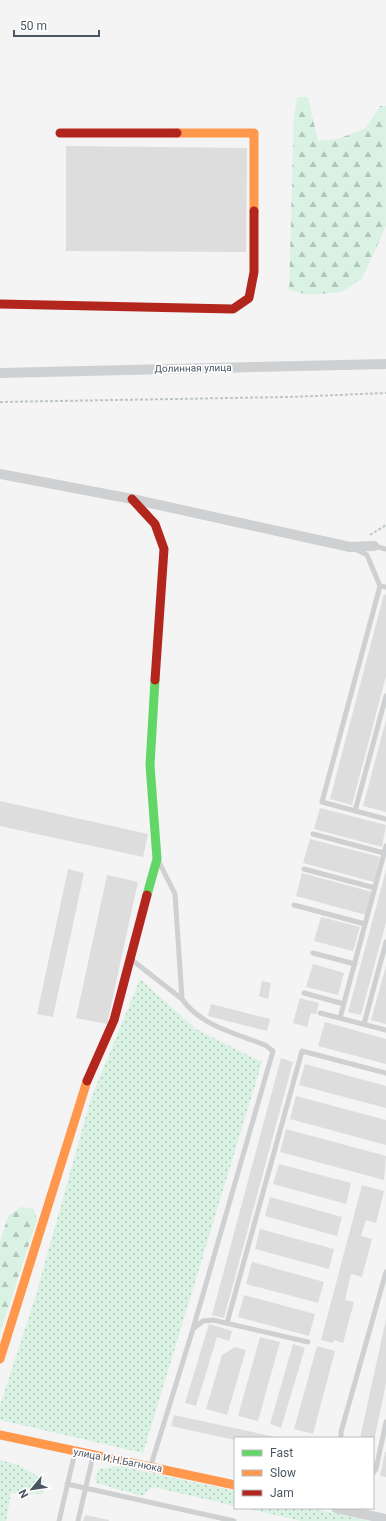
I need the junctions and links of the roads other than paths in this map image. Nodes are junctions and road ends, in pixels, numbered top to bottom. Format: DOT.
graph roads {
  1 [pos="60,133"];
  2 [pos="0,304"];
  3 [pos="386,364"];
  4 [pos="0,373"];
  5 [pos="0,474"];
  6 [pos="132,499"];
  7 [pos="374,546"];
  8 [pos="350,547"];
  9 [pos="386,549"];
  10 [pos="380,586"];
  11 [pos="386,588"];
  12 [pos="386,696"];
  13 [pos="356,811"];
  14 [pos="386,819"];
  15 [pos="313,834"];
  16 [pos="386,846"];
  17 [pos="384,853"];
  18 [pos="157,859"];
  19 [pos="304,869"];
  20 [pos="375,888"];
  21 [pos="294,905"];
  22 [pos="366,924"];
  23 [pos="386,942"];
  24 [pos="313,953"];
  25 [pos="132,960"];
  26 [pos="355,964"];
  27 [pos="304,993"];
  28 [pos="182,999"];
  29 [pos="344,1004"];
  30 [pos="320,1013"];
  31 [pos="340,1018"];
  32 [pos="364,1024"];
  33 [pos="386,1030"];
  34 [pos="386,1073"];
  35 [pos="386,1272"];
  36 [pos="227,1324"];
  37 [pos="193,1329"];
  38 [pos="308,1342"];
  39 [pos="0,1359"];
  40 [pos="386,1422"];
  41 [pos="0,1435"];
  42 [pos="341,1437"];
  43 [pos="75,1452"];
  44 [pos="93,1456"];
  45 [pos="151,1466"];
  46 [pos="374,1472"];
  47 [pos="68,1484"];
  48 [pos="234,1485"];
  49 [pos="86,1488"];
  50 [pos="349,1509"];
  51 [pos="386,1519"];
  52 [pos="59,1521"];
  53 [pos="78,1521"];
  54 [pos="234,1521"];
  1 -- 2 [label="street"];
  3 -- 4 [label="street, Долинная улица"];
  5 -- 6 [label="street"];
  6 -- 8 [label="street"];
  6 -- 18 [label="street"];
  7 -- 8 [label="street"];
  7 -- 9 [label="lane"];
  8 -- 10 [label="lane"];
  10 -- 11 [label="lane"];
  10 -- 13 [label="lane"];
  12 -- 13 [label="lane"];
  13 -- 14 [label="lane"];
  15 -- 17 [label="lane"];
  16 -- 17 [label="lane"];
  17 -- 20 [label="lane"];
  18 -- 25 [label="street"];
  18 -- 28 [label="lane"];
  19 -- 20 [label="lane"];
  20 -- 22 [label="lane"];
  21 -- 22 [label="lane"];
  22 -- 26 [label="lane"];
  23 -- 32 [label="lane"];
  24 -- 26 [label="lane"];
  25 -- 28 [label="lane"];
  25 -- 39 [label="street"];
  26 -- 29 [label="lane"];
  27 -- 29 [label="lane"];
  28 -- 37 [label="lane"];
  29 -- 31 [label="lane"];
  30 -- 31 [label="lane"];
  31 -- 32 [label="lane"];
  32 -- 33 [label="lane"];
  34 -- 36 [label="lane"];
  35 -- 42 [label="lane"];
  36 -- 37 [label="lane"];
  36 -- 38 [label="lane"];
  37 -- 45 [label="lane"];
  40 -- 46 [label="lane"];
  41 -- 43 [label="street, улица И.Н.Багнюка"];
  43 -- 44 [label="street, улица И.Н.Багнюка"];
  43 -- 47 [label="lane"];
  44 -- 45 [label="street, улица И.Н.Багнюка"];
  44 -- 49 [label="lane"];
  45 -- 48 [label="street, улица И.Н.Багнюка"];
  47 -- 49 [label="lane"];
  47 -- 52 [label="lane"];
  49 -- 53 [label="lane"];
  49 -- 54 [label="lane"];
  50 -- 51 [label="street"];
}
